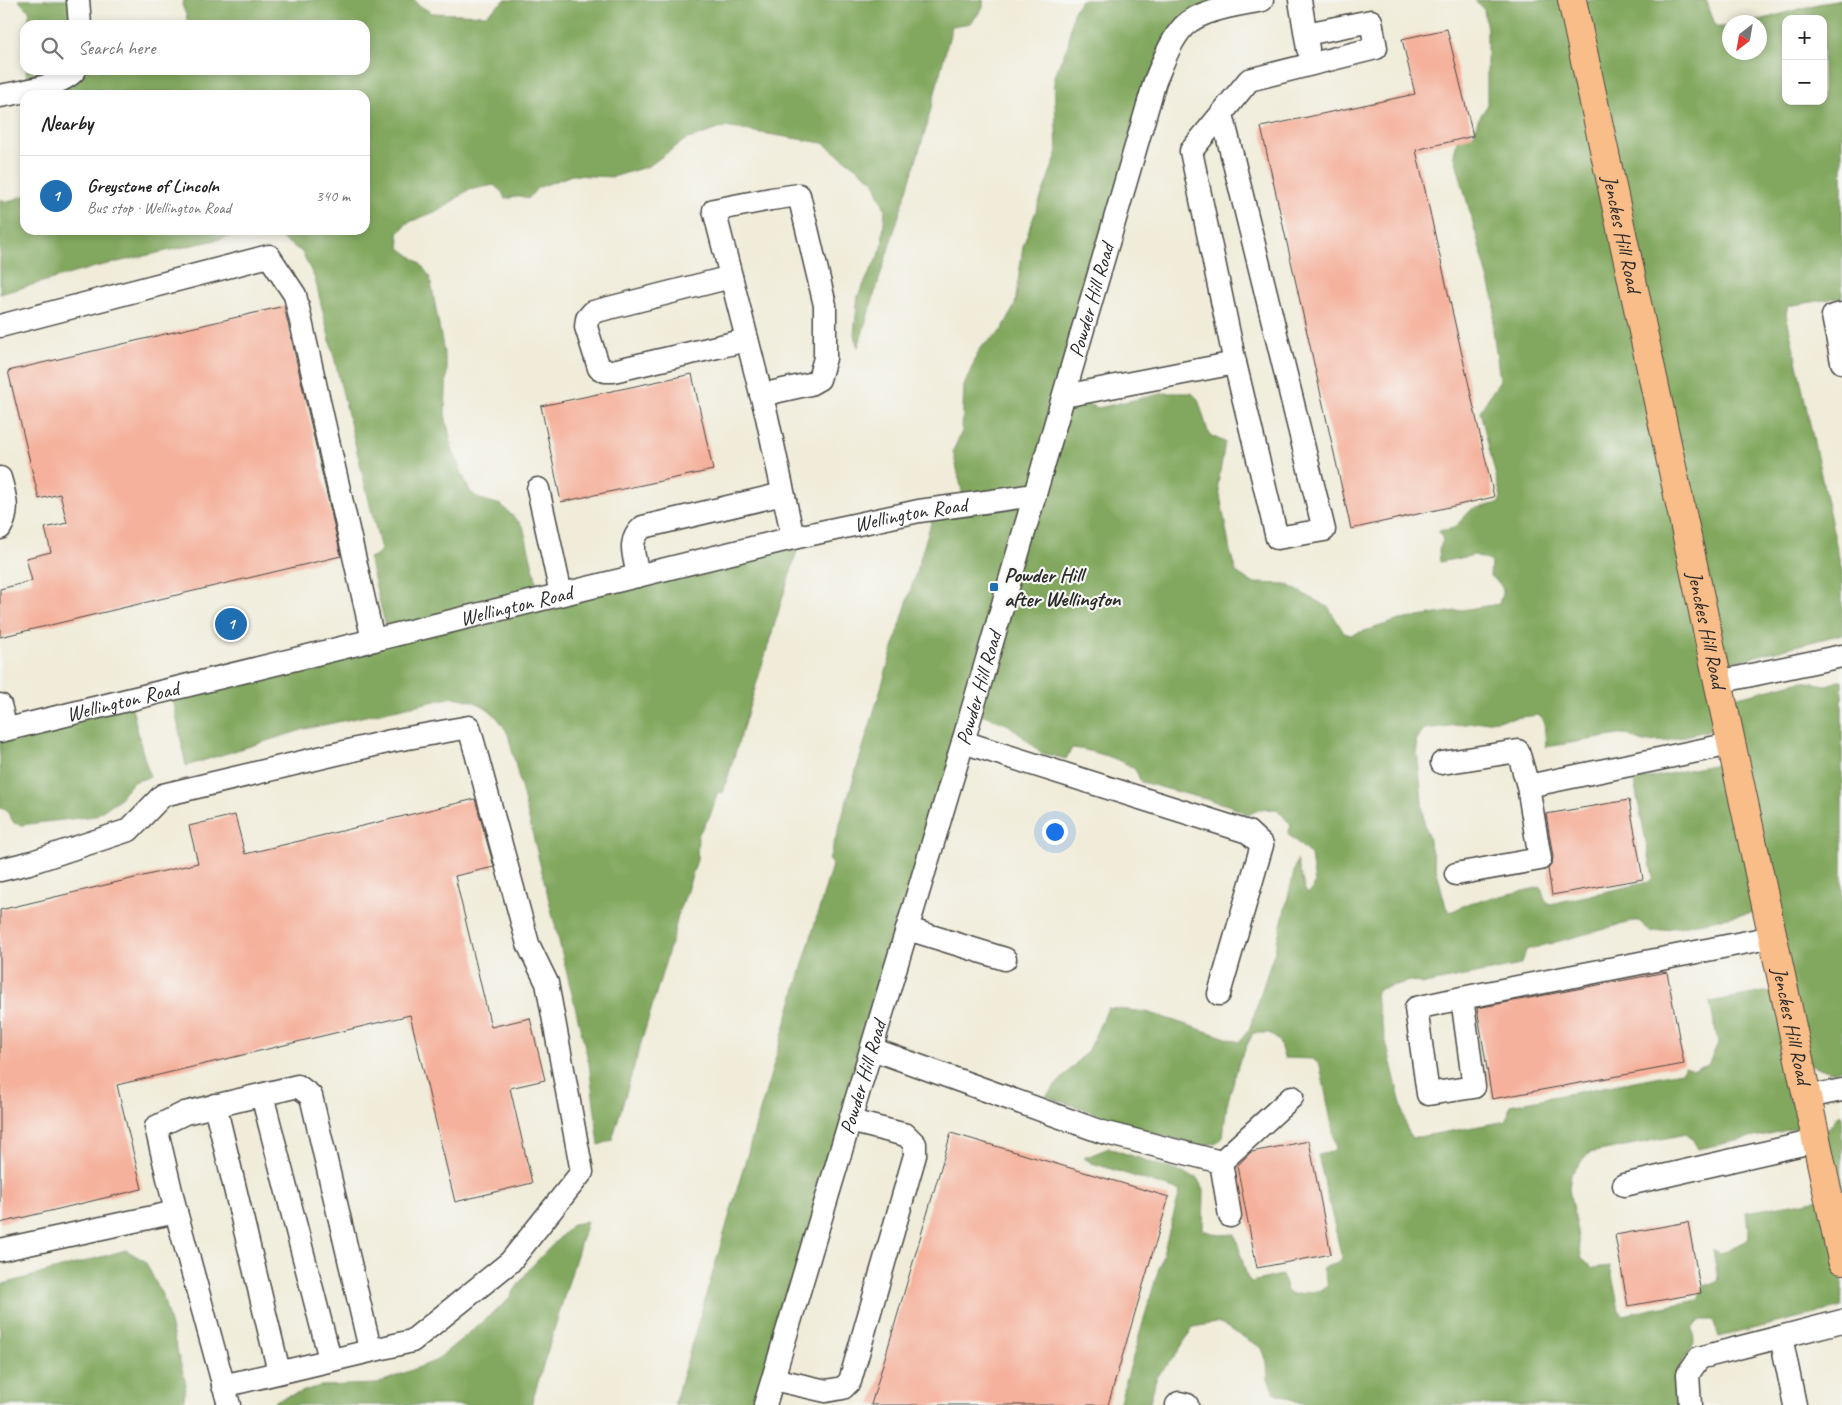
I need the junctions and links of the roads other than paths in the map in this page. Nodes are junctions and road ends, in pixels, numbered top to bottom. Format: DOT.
graph roads {
  1 [pos="78,0"];
  2 [pos="1262,0"];
  3 [pos="1300,0"];
  4 [pos="1572,0"];
  5 [pos="80,20"];
  6 [pos="1306,34"];
  7 [pos="1311,64"];
  8 [pos="71,75"];
  9 [pos="25,90"];
  10 [pos="20,91"];
  11 [pos="0,96"];
  12 [pos="1222,114"];
  13 [pos="731,277"];
  14 [pos="1842,314"];
  15 [pos="0,326"];
  16 [pos="747,340"];
  17 [pos="1842,362"];
  18 [pos="1235,363"];
  19 [pos="761,395"];
  20 [pos="1064,396"];
  21 [pos="0,478"];
  22 [pos="538,489"];
  23 [pos="783,494"];
  24 [pos="1035,495"];
  25 [pos="0,528"];
  26 [pos="793,538"];
  27 [pos="638,576"];
  28 [pos="561,594"];
  29 [pos="373,640"];
  30 [pos="1842,656"];
  31 [pos="1718,682"];
  32 [pos="0,705"];
  33 [pos="3,730"];
  34 [pos="963,742"];
  35 [pos="1731,744"];
  36 [pos="1442,763"];
  37 [pos="1528,786"];
  38 [pos="0,870"];
  39 [pos="1456,874"];
  40 [pos="908,929"];
  41 [pos="1773,937"];
  42 [pos="1005,959"];
  43 [pos="1219,994"];
  44 [pos="1462,998"];
  45 [pos="872,1049"];
  46 [pos="1842,1090"];
  47 [pos="262,1094"];
  48 [pos="1292,1097"];
  49 [pos="1807,1097"];
  50 [pos="215,1106"];
  51 [pos="850,1121"];
  52 [pos="1816,1141"];
  53 [pos="1221,1162"];
  54 [pos="1624,1185"];
  55 [pos="176,1212"];
  56 [pos="1230,1216"];
  57 [pos="0,1250"];
  58 [pos="1842,1260"];
  59 [pos="1842,1321"];
  60 [pos="1781,1336"];
  61 [pos="370,1349"];
  62 [pos="330,1359"];
  63 [pos="279,1372"];
  64 [pos="773,1380"];
  65 [pos="226,1395"];
  66 [pos="766,1405"];
  67 [pos="1177,1405"];
  68 [pos="1187,1405"];
  69 [pos="1690,1405"];
  70 [pos="1795,1405"];
  1 -- 5 [label="street"];
  2 -- 20 [label="street, Powder Hill Road"];
  3 -- 6 [label="street"];
  4 -- 31 [label="main road, Jenckes Hill Road"];
  6 -- 7 [label="street"];
  6 -- 7 [label="street"];
  7 -- 12 [label="street"];
  8 -- 9 [label="street"];
  10 -- 11 [label="street"];
  12 -- 18 [label="street"];
  12 -- 18 [label="street"];
  13 -- 16 [label="street"];
  13 -- 16 [label="street"];
  13 -- 19 [label="street"];
  14 -- 17 [label="street"];
  15 -- 29 [label="street"];
  16 -- 19 [label="street"];
  18 -- 20 [label="street"];
  19 -- 23 [label="street"];
  20 -- 24 [label="street, Powder Hill Road"];
  21 -- 25 [label="street"];
  22 -- 28 [label="street"];
  23 -- 26 [label="street"];
  23 -- 27 [label="street"];
  24 -- 26 [label="street, Wellington Road"];
  24 -- 34 [label="street, Powder Hill Road"];
  26 -- 27 [label="street, Wellington Road"];
  27 -- 28 [label="street, Wellington Road"];
  28 -- 29 [label="street, Wellington Road"];
  29 -- 33 [label="street, Wellington Road"];
  30 -- 31 [label="street"];
  31 -- 35 [label="main road, Jenckes Hill Road"];
  32 -- 33 [label="street"];
  34 -- 40 [label="street, Powder Hill Road"];
  34 -- 43 [label="street"];
  35 -- 37 [label="street"];
  35 -- 41 [label="main road, Jenckes Hill Road"];
  36 -- 37 [label="street"];
  37 -- 39 [label="street"];
  38 -- 61 [label="street"];
  40 -- 42 [label="street"];
  40 -- 45 [label="street, Powder Hill Road"];
  41 -- 44 [label="street"];
  41 -- 49 [label="main road, Jenckes Hill Road"];
  45 -- 51 [label="street, Powder Hill Road"];
  45 -- 53 [label="street"];
  46 -- 49 [label="street"];
  47 -- 50 [label="street"];
  47 -- 61 [label="street"];
  47 -- 62 [label="street"];
  48 -- 53 [label="street"];
  49 -- 52 [label="main road, Jenckes Hill Road"];
  50 -- 55 [label="street"];
  50 -- 63 [label="street"];
  51 -- 64 [label="street, Powder Hill Road"];
  51 -- 64 [label="street"];
  52 -- 54 [label="street"];
  52 -- 58 [label="main road, Jenckes Hill Road"];
  53 -- 56 [label="street"];
  55 -- 57 [label="street"];
  55 -- 65 [label="street"];
  59 -- 60 [label="street"];
  60 -- 69 [label="street"];
  60 -- 70 [label="street"];
  61 -- 62 [label="street"];
  62 -- 63 [label="street"];
  63 -- 65 [label="street"];
  64 -- 66 [label="street, Powder Hill Road"];
  67 -- 68 [label="street"];
}
